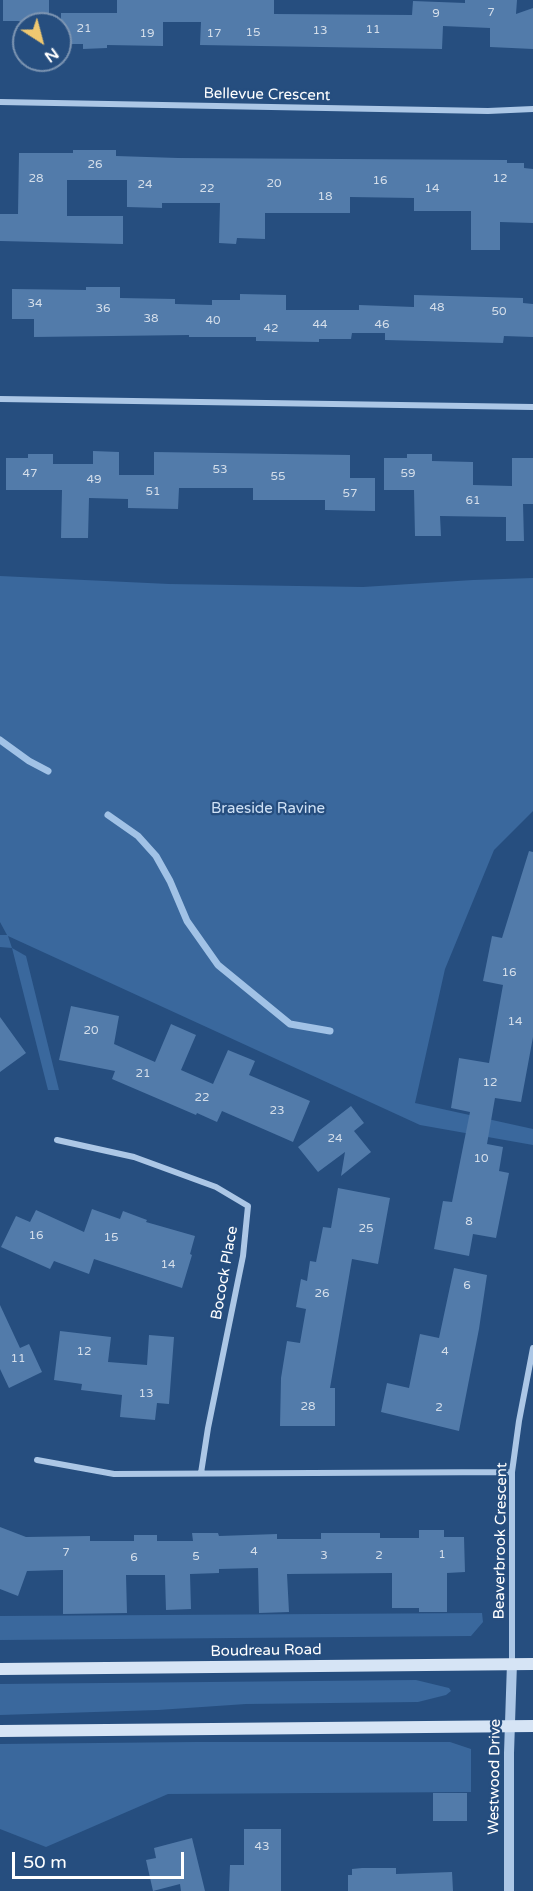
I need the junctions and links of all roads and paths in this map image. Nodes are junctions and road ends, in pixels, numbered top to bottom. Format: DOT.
graph roads {
  1 [pos="0,102"];
  2 [pos="533,109"];
  3 [pos="0,399"];
  4 [pos="533,407"];
  5 [pos="57,1140"];
  6 [pos="533,1348"];
  7 [pos="37,1460"];
  8 [pos="512,1472"];
  9 [pos="201,1473"];
  10 [pos="512,1663"];
  11 [pos="533,1664"];
  12 [pos="0,1669"];
  13 [pos="510,1726"];
  14 [pos="533,1726"];
  15 [pos="0,1731"];
  16 [pos="509,1891"];
  1 -- 2 [label="street, Bellevue Crescent"];
  3 -- 4 [label="street"];
  5 -- 9 [label="street, Bocock Place"];
  6 -- 8 [label="street, Beaverbrook Crescent"];
  7 -- 9 [label="street"];
  8 -- 9 [label="street"];
  8 -- 10 [label="street, Beaverbrook Crescent"];
  10 -- 11 [label="main road, Boudreau Road"];
  10 -- 12 [label="main road, Boudreau Road"];
  10 -- 13 [label="street, Westwood Drive"];
  13 -- 14 [label="main road"];
  13 -- 15 [label="main road"];
  13 -- 16 [label="street, Westwood Drive"];
}
